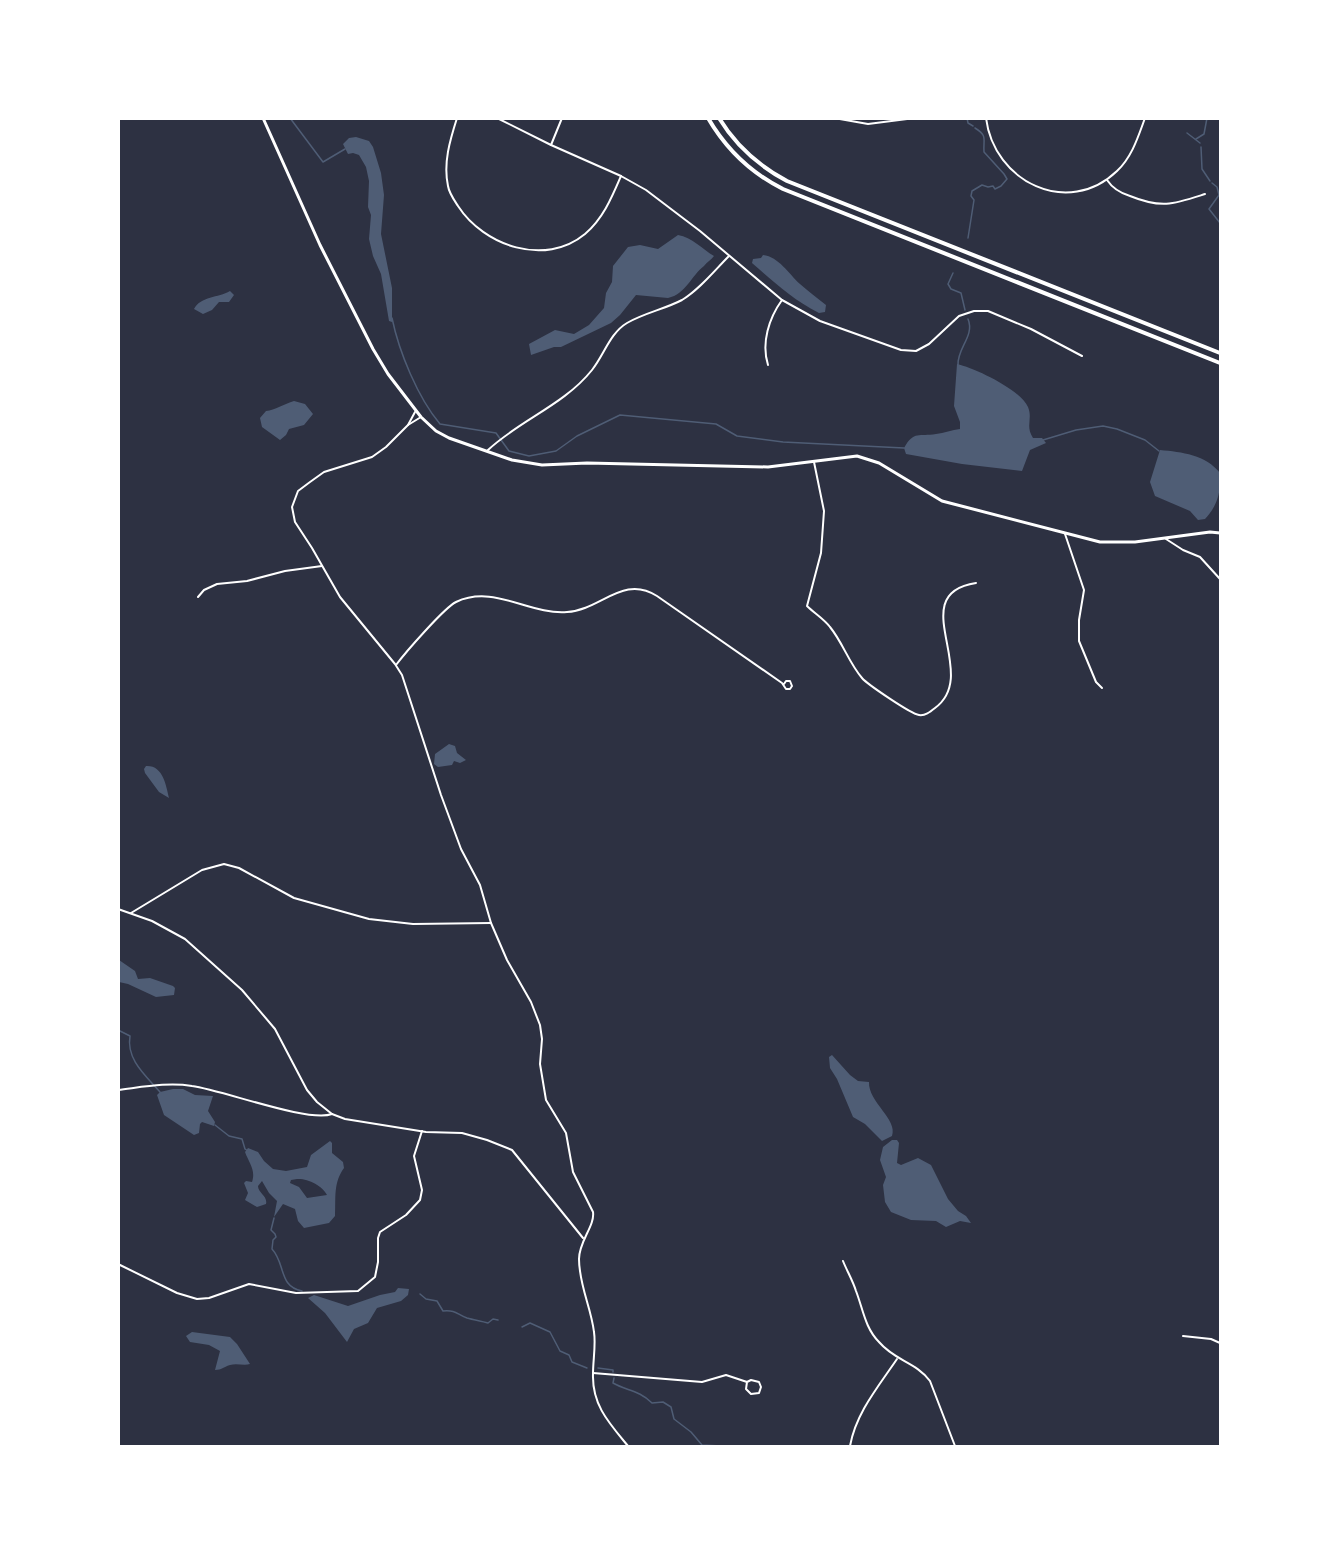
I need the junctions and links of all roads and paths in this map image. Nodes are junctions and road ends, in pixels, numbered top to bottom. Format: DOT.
graph roads {
  1 [pos="263,118"];
  2 [pos="457,118"];
  3 [pos="497,118"];
  4 [pos="562,118"];
  5 [pos="708,118"];
  6 [pos="719,118"];
  7 [pos="834,118"];
  8 [pos="882,118"];
  9 [pos="915,118"];
  10 [pos="986,118"];
  11 [pos="1145,118"];
  12 [pos="881,124"];
  13 [pos="551,145"];
  14 [pos="621,176"];
  15 [pos="1107,180"];
  16 [pos="1205,194"];
  17 [pos="729,256"];
  18 [pos="782,300"];
  19 [pos="1221,353"];
  20 [pos="1082,356"];
  21 [pos="1221,363"];
  22 [pos="768,365"];
  23 [pos="416,411"];
  24 [pos="421,417"];
  25 [pos="408,424"];
  26 [pos="486,451"];
  27 [pos="814,462"];
  28 [pos="1221,533"];
  29 [pos="1065,534"];
  30 [pos="1164,537"];
  31 [pos="322,566"];
  32 [pos="1221,579"];
  33 [pos="976,583"];
  34 [pos="198,597"];
  35 [pos="396,665"];
  36 [pos="784,684"];
  37 [pos="1102,688"];
  38 [pos="118,909"];
  39 [pos="131,913"];
  40 [pos="491,923"];
  41 [pos="118,1090"];
  42 [pos="332,1114"];
  43 [pos="422,1131"];
  44 [pos="584,1238"];
  45 [pos="843,1261"];
  46 [pos="118,1264"];
  47 [pos="1183,1336"];
  48 [pos="1221,1342"];
  49 [pos="897,1359"];
  50 [pos="593,1373"];
  51 [pos="747,1383"];
  52 [pos="628,1446"];
  53 [pos="850,1446"];
  54 [pos="955,1446"];
  1 -- 23 [label="street"];
  2 -- 14 [label="street"];
  3 -- 13 [label="street"];
  4 -- 13 [label="street"];
  5 -- 21 [label="highway"];
  6 -- 19 [label="highway"];
  7 -- 12 [label="street"];
  8 -- 12 [label="street"];
  9 -- 12 [label="street"];
  10 -- 15 [label="street"];
  11 -- 15 [label="street"];
  13 -- 14 [label="street"];
  14 -- 17 [label="street"];
  15 -- 16 [label="street"];
  17 -- 18 [label="street"];
  17 -- 26 [label="street"];
  18 -- 20 [label="street"];
  18 -- 22 [label="street"];
  23 -- 24 [label="street"];
  23 -- 25 [label="street"];
  24 -- 25 [label="street"];
  24 -- 26 [label="street"];
  25 -- 31 [label="street"];
  26 -- 27 [label="street"];
  27 -- 29 [label="street"];
  27 -- 33 [label="street"];
  28 -- 30 [label="street"];
  29 -- 30 [label="street"];
  29 -- 37 [label="street"];
  30 -- 32 [label="street"];
  31 -- 34 [label="street"];
  31 -- 35 [label="street"];
  35 -- 36 [label="street"];
  35 -- 40 [label="street"];
  38 -- 39 [label="street"];
  39 -- 40 [label="street"];
  39 -- 42 [label="street"];
  40 -- 44 [label="street"];
  41 -- 42 [label="street"];
  42 -- 43 [label="street"];
  43 -- 44 [label="street"];
  43 -- 46 [label="street"];
  44 -- 50 [label="street"];
  45 -- 49 [label="street"];
  47 -- 48 [label="street"];
  49 -- 53 [label="street"];
  49 -- 54 [label="street"];
  50 -- 51 [label="street"];
  50 -- 52 [label="street"];
  51 -- 51 [label="street"];
}
